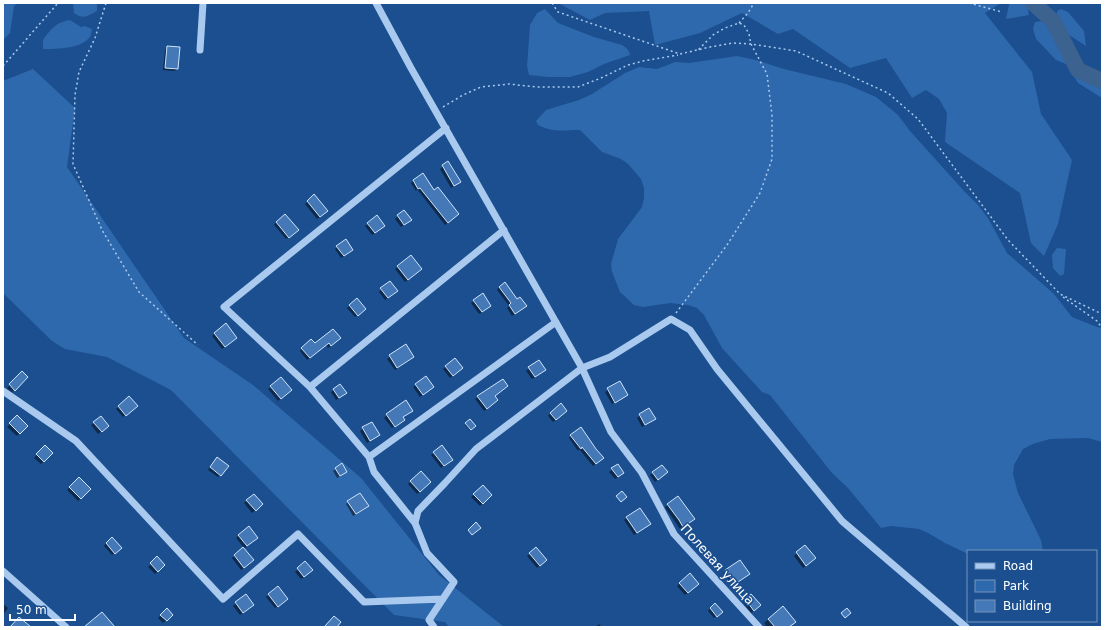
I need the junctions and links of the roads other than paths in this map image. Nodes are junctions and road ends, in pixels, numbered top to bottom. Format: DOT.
graph roads {
  1 [pos="203,3"];
  2 [pos="376,3"];
  3 [pos="200,50"];
  4 [pos="446,128"];
  5 [pos="504,230"];
  6 [pos="556,322"];
  7 [pos="582,368"];
  8 [pos="310,386"];
  9 [pos="3,391"];
  10 [pos="369,457"];
  11 [pos="415,523"];
  12 [pos="3,571"];
  13 [pos="443,599"];
  14 [pos="66,627"];
  15 [pos="434,627"];
  16 [pos="759,627"];
  17 [pos="966,627"];
  1 -- 3 [label="street"];
  2 -- 4 [label="street, Полевая улица"];
  4 -- 5 [label="street, Полевая улица"];
  4 -- 8 [label="street"];
  5 -- 6 [label="street, Полевая улица"];
  5 -- 8 [label="street"];
  6 -- 7 [label="street, Полевая улица"];
  6 -- 10 [label="street"];
  7 -- 11 [label="street"];
  7 -- 16 [label="street, Полевая улица"];
  7 -- 17 [label="street"];
  8 -- 10 [label="street"];
  9 -- 13 [label="street"];
  10 -- 11 [label="street"];
  11 -- 13 [label="street"];
  12 -- 14 [label="street"];
  13 -- 15 [label="street"];
}
